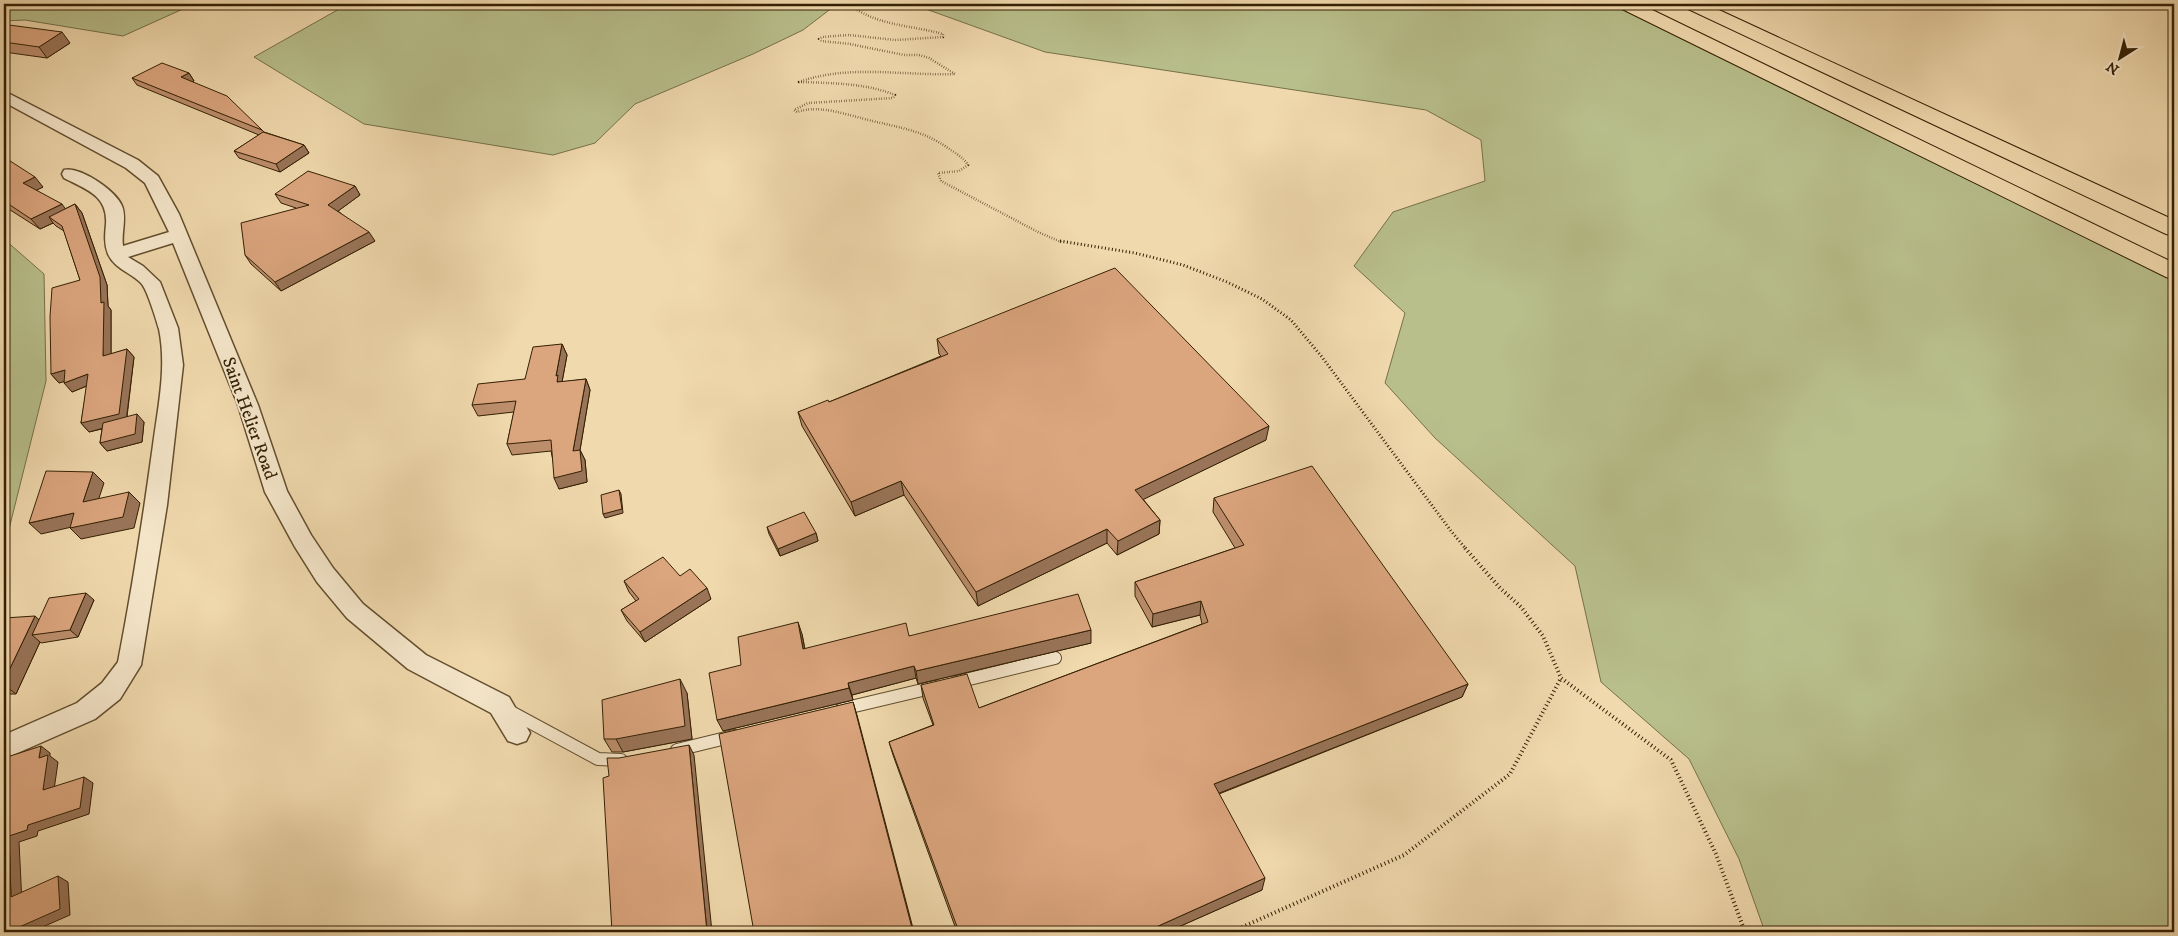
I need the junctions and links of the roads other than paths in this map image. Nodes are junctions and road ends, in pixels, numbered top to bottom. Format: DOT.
graph roads {
  1 [pos="1626,4"];
  2 [pos="1692,4"];
  3 [pos="4,96"];
  4 [pos="70,174"];
  5 [pos="2174,229"];
  6 [pos="178,234"];
  7 [pos="117,254"];
  8 [pos="2174,272"];
  9 [pos="1055,658"];
  10 [pos="500,706"];
  11 [pos="834,711"];
  12 [pos="517,732"];
  13 [pos="747,733"];
  14 [pos="4,748"];
  15 [pos="663,753"];
  16 [pos="632,759"];
  1 -- 8 [label="highway"];
  2 -- 5 [label="highway"];
  3 -- 6 [label="street, Saint Helier Road"];
  4 -- 7 [label="street"];
  6 -- 7 [label="street"];
  6 -- 10 [label="street, Saint Helier Road"];
  7 -- 14 [label="street"];
  9 -- 11 [label="lane"];
  10 -- 12 [label="street, Saint Helier Road"];
  10 -- 16 [label="lane"];
  13 -- 15 [label="lane"];
}
